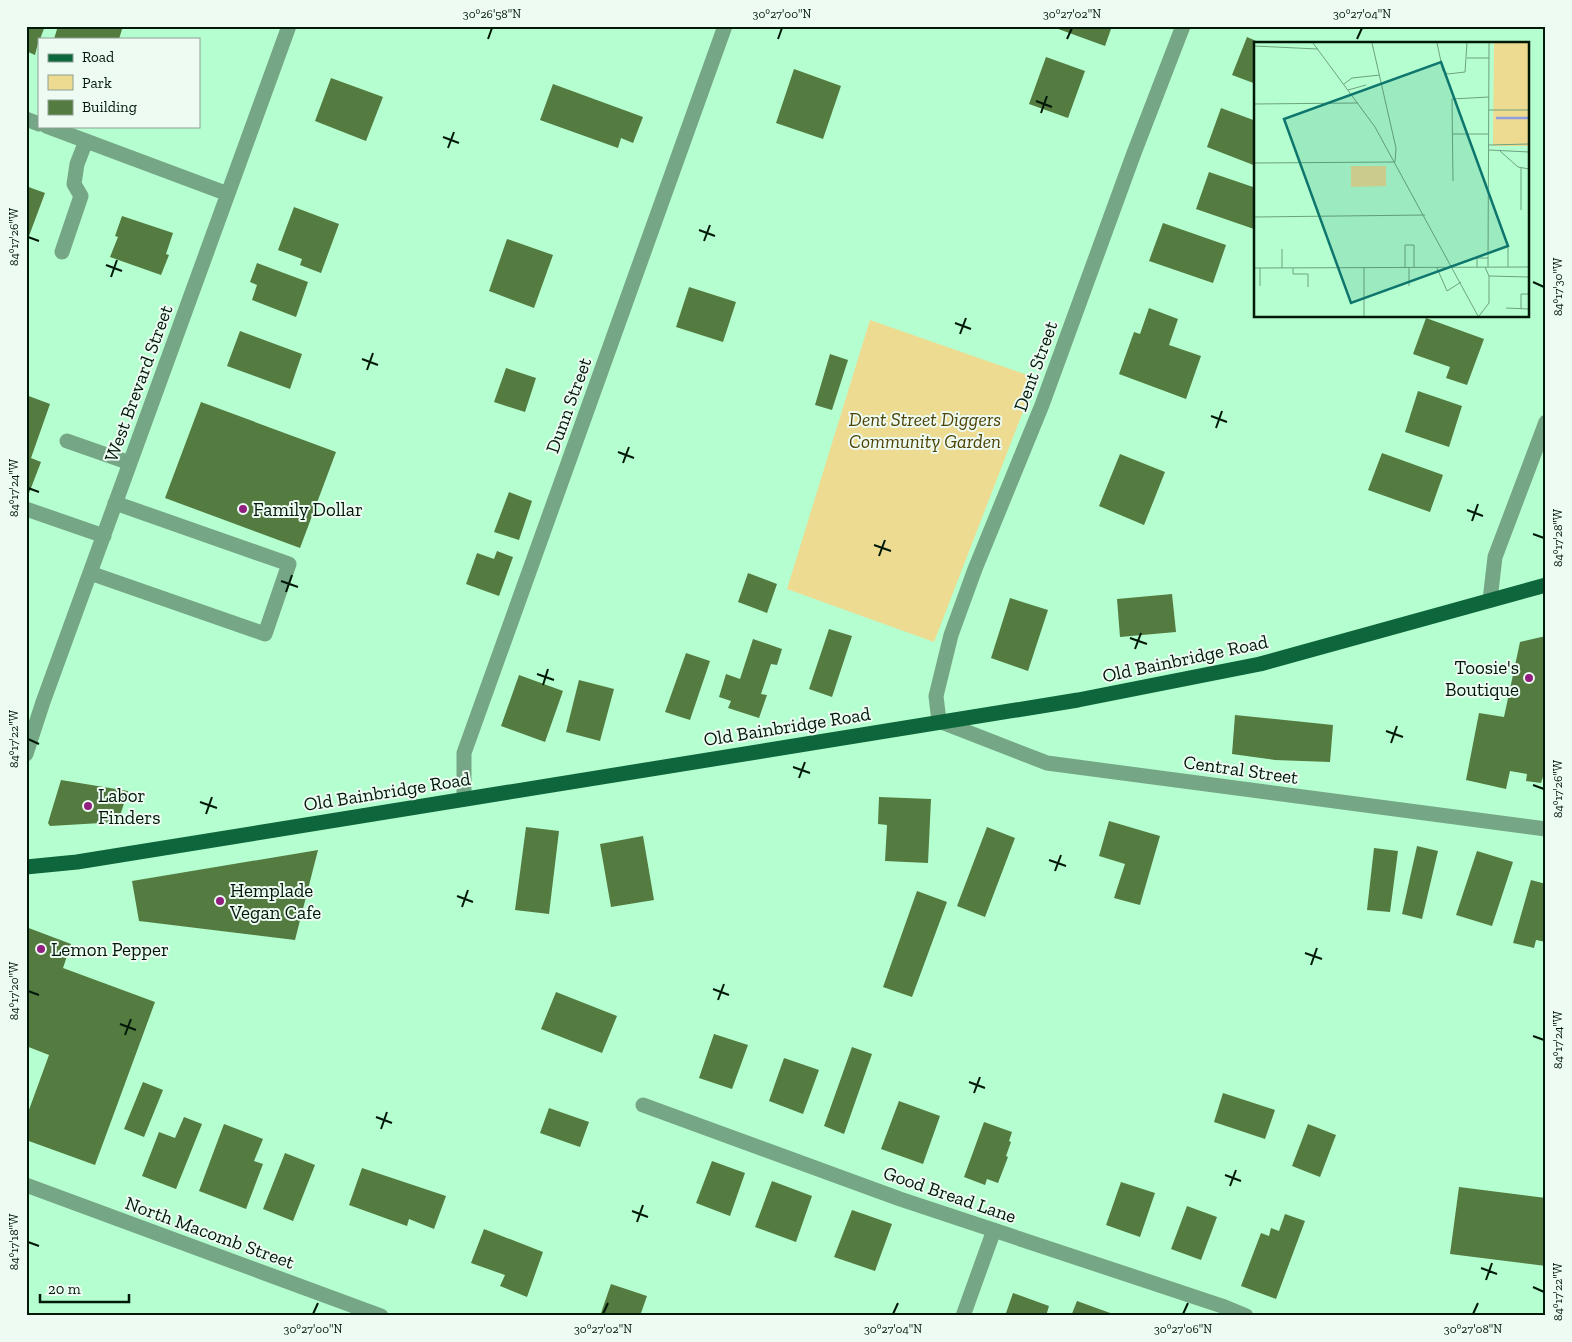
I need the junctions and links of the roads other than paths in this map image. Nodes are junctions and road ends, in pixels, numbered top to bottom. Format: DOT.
graph roads {
  1 [pos="289,26"];
  2 [pos="725,26"];
  3 [pos="1183,26"];
  4 [pos="26,119"];
  5 [pos="38,124"];
  6 [pos="51,128"];
  7 [pos="86,142"];
  8 [pos="228,194"];
  9 [pos="62,252"];
  10 [pos="1546,422"];
  11 [pos="67,441"];
  12 [pos="130,464"];
  13 [pos="116,503"];
  14 [pos="26,509"];
  15 [pos="104,536"];
  16 [pos="90,573"];
  17 [pos="1546,585"];
  18 [pos="1490,600"];
  19 [pos="938,721"];
  20 [pos="27,752"];
  21 [pos="464,799"];
  22 [pos="1546,829"];
  23 [pos="26,867"];
  24 [pos="643,1105"];
  25 [pos="26,1185"];
  26 [pos="994,1230"];
  27 [pos="381,1316"];
  28 [pos="963,1316"];
  29 [pos="1246,1316"];
  1 -- 8 [label="street, West Brevard Street"];
  2 -- 21 [label="street, Dunn Street"];
  3 -- 19 [label="street, Dent Street"];
  4 -- 5 [label="street"];
  6 -- 7 [label="street"];
  7 -- 8 [label="street"];
  7 -- 9 [label="street"];
  8 -- 12 [label="street, West Brevard Street"];
  10 -- 18 [label="street"];
  11 -- 12 [label="street"];
  12 -- 13 [label="street, West Brevard Street"];
  13 -- 15 [label="street, West Brevard Street"];
  13 -- 16 [label="street"];
  14 -- 15 [label="street"];
  15 -- 16 [label="street, West Brevard Street"];
  16 -- 20 [label="street, West Brevard Street"];
  17 -- 18 [label="main road, Old Bainbridge Road"];
  18 -- 19 [label="main road, Old Bainbridge Road"];
  19 -- 21 [label="main road, Old Bainbridge Road"];
  19 -- 22 [label="street, Central Street"];
  21 -- 23 [label="main road, Old Bainbridge Road"];
  24 -- 26 [label="street, Good Bread Lane"];
  25 -- 27 [label="street, North Macomb Street"];
  26 -- 28 [label="street"];
  26 -- 29 [label="street, Good Bread Lane"];
}
